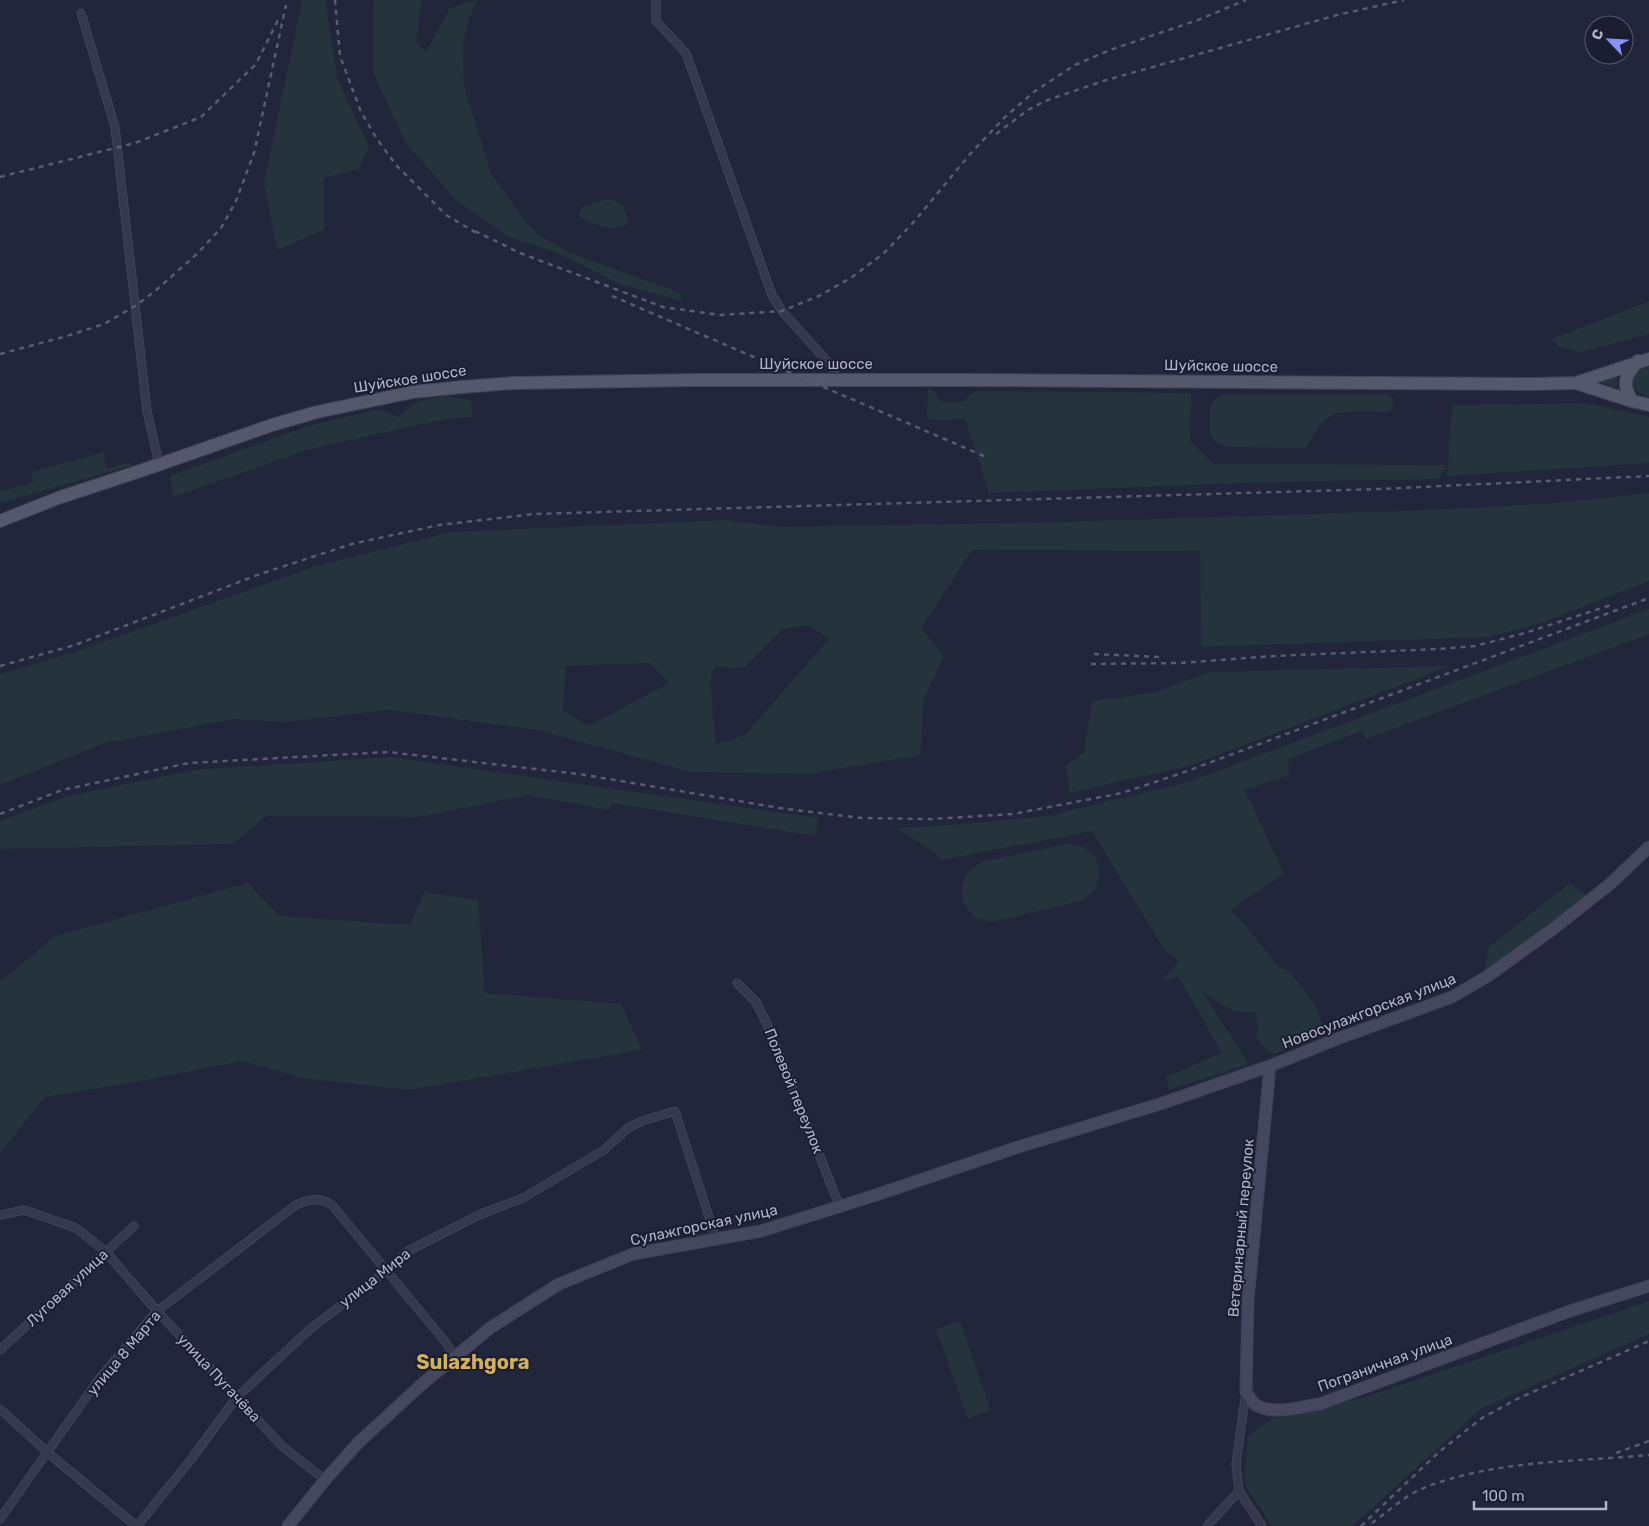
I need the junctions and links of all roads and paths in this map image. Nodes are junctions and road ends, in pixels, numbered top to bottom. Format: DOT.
graph roads {
  1 [pos="656,0"];
  2 [pos="81,13"];
  3 [pos="1643,360"];
  4 [pos="835,380"];
  5 [pos="1576,383"];
  6 [pos="1632,402"];
  7 [pos="1649,405"];
  8 [pos="159,464"];
  9 [pos="0,521"];
  10 [pos="1649,847"];
  11 [pos="736,984"];
  12 [pos="1270,1066"];
  13 [pos="1148,1107"];
  14 [pos="840,1206"];
  15 [pos="0,1215"];
  16 [pos="134,1226"];
  17 [pos="716,1239"];
  18 [pos="105,1251"];
  19 [pos="386,1271"];
  20 [pos="1649,1286"];
  21 [pos="156,1311"];
  22 [pos="0,1350"];
  23 [pos="455,1356"];
  24 [pos="1246,1392"];
  25 [pos="236,1398"];
  26 [pos="0,1409"];
  27 [pos="48,1453"];
  28 [pos="325,1480"];
  29 [pos="1240,1491"];
  30 [pos="0,1519"];
  31 [pos="137,1526"];
  32 [pos="288,1526"];
  33 [pos="1207,1526"];
  34 [pos="1262,1526"];
  1 -- 4 [label="street"];
  2 -- 8 [label="street"];
  3 -- 5 [label="main road, Шуйское шоссе"];
  3 -- 6 [label="main road"];
  4 -- 5 [label="main road, Шуйское шоссе"];
  4 -- 8 [label="main road, Шуйское шоссе"];
  5 -- 6 [label="main road"];
  6 -- 7 [label="main road"];
  8 -- 9 [label="main road, Шуйское шоссе"];
  10 -- 12 [label="main road, Новосулажгорская улица"];
  11 -- 14 [label="street, Полевой переулок"];
  12 -- 13 [label="main road, Новосулажгорская улица"];
  12 -- 24 [label="main road, Ветеринарный переулок"];
  13 -- 14 [label="main road, Сулажгорская улица"];
  14 -- 17 [label="main road, Сулажгорская улица"];
  15 -- 18 [label="street, улица Пугачёва"];
  16 -- 18 [label="street, Луговая улица"];
  17 -- 19 [label="street, улица Мира"];
  17 -- 23 [label="main road, Сулажгорская улица"];
  18 -- 21 [label="street, улица Пугачёва"];
  18 -- 22 [label="street, Луговая улица"];
  19 -- 21 [label="street, улица 8 Марта"];
  19 -- 23 [label="street"];
  19 -- 25 [label="street, улица Мира"];
  20 -- 24 [label="main road, Пограничная улица"];
  21 -- 25 [label="street, улица Пугачёва"];
  21 -- 27 [label="street, улица 8 Марта"];
  23 -- 28 [label="main road, Сулажгорская улица"];
  24 -- 29 [label="street"];
  25 -- 28 [label="street, улица Пугачёва"];
  25 -- 31 [label="street, улица Мира"];
  26 -- 27 [label="street"];
  27 -- 30 [label="street, улица 8 Марта"];
  27 -- 31 [label="street"];
  28 -- 32 [label="main road, Сулажгорская улица"];
  29 -- 33 [label="street"];
  29 -- 34 [label="street"];
}
